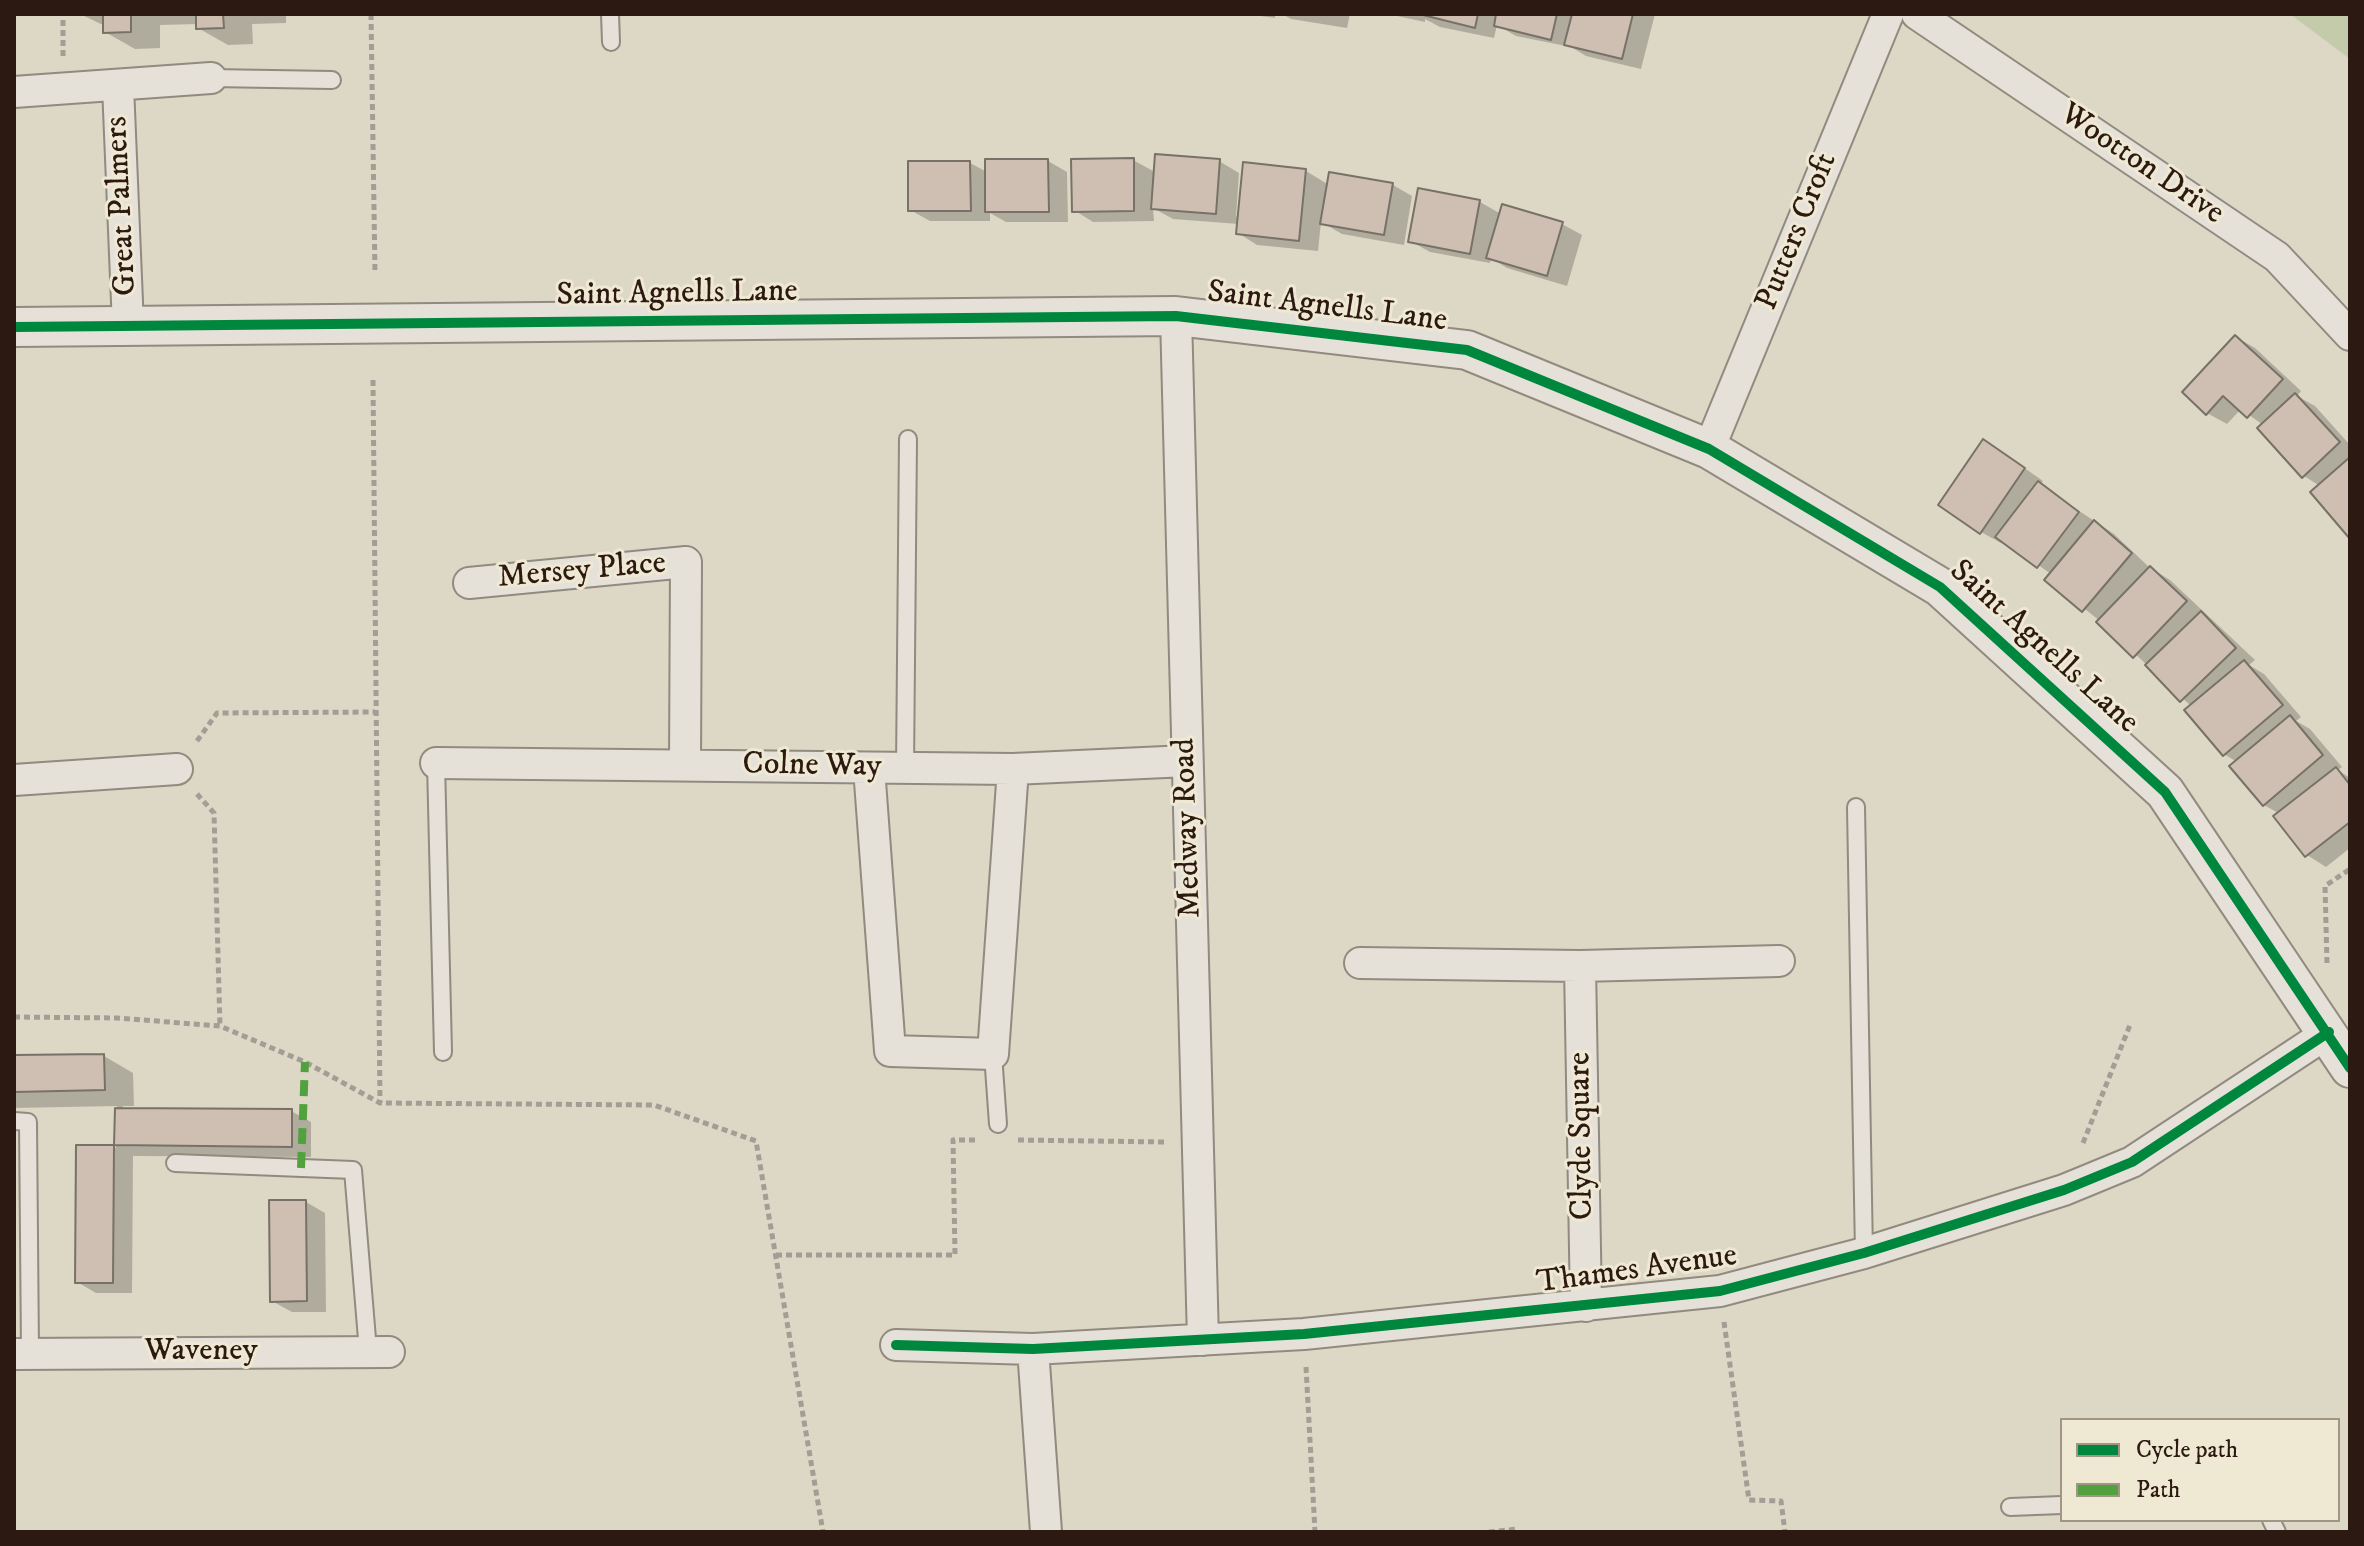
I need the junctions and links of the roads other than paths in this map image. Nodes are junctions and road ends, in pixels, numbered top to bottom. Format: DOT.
graph roads {
  1 [pos="610,14"];
  2 [pos="1888,14"];
  3 [pos="1917,14"];
  4 [pos="611,42"];
  5 [pos="211,78"];
  6 [pos="332,80"];
  7 [pos="118,86"];
  8 [pos="14,92"];
  9 [pos="1176,316"];
  10 [pos="128,326"];
  11 [pos="14,327"];
  12 [pos="2350,335"];
  13 [pos="908,439"];
  14 [pos="1709,449"];
  15 [pos="469,583"];
  16 [pos="1187,761"];
  17 [pos="436,763"];
  18 [pos="685,764"];
  19 [pos="869,768"];
  20 [pos="177,769"];
  21 [pos="905,769"];
  22 [pos="1013,769"];
  23 [pos="14,780"];
  24 [pos="1856,807"];
  25 [pos="1779,961"];
  26 [pos="1360,963"];
  27 [pos="1580,966"];
  28 [pos="2329,1032"];
  29 [pos="443,1052"];
  30 [pos="993,1054"];
  31 [pos="2350,1068"];
  32 [pos="14,1121"];
  33 [pos="998,1124"];
  34 [pos="175,1163"];
  35 [pos="1864,1253"];
  36 [pos="1586,1306"];
  37 [pos="1203,1340"];
  38 [pos="896,1345"];
  39 [pos="1033,1349"];
  40 [pos="378,1352"];
  41 [pos="22,1353"];
  42 [pos="2060,1505"];
  43 [pos="2010,1507"];
  44 [pos="1046,1532"];
  1 -- 4 [label="lane"];
  2 -- 14 [label="street, Putters Croft"];
  3 -- 12 [label="street, Wootton Drive"];
  5 -- 6 [label="lane"];
  5 -- 7 [label="street, Great Palmers"];
  7 -- 8 [label="street, Great Palmers"];
  7 -- 10 [label="street, Great Palmers"];
  9 -- 10 [label="street, Saint Agnells Lane"];
  9 -- 14 [label="street, Saint Agnells Lane"];
  9 -- 16 [label="street, Medway Road"];
  10 -- 11 [label="street, Saint Agnells Lane"];
  13 -- 21 [label="lane"];
  14 -- 28 [label="street, Saint Agnells Lane"];
  15 -- 18 [label="street, Mersey Place"];
  16 -- 22 [label="street, Colne Way"];
  16 -- 37 [label="street, Medway Road"];
  17 -- 18 [label="street, Colne Way"];
  17 -- 29 [label="lane"];
  18 -- 19 [label="street, Colne Way"];
  19 -- 21 [label="street, Colne Way"];
  19 -- 30 [label="street"];
  20 -- 23 [label="street"];
  21 -- 22 [label="street, Colne Way"];
  22 -- 30 [label="street"];
  24 -- 35 [label="lane"];
  25 -- 27 [label="street"];
  26 -- 27 [label="street"];
  27 -- 36 [label="street, Clyde Square"];
  28 -- 31 [label="street, Saint Agnells Lane"];
  28 -- 35 [label="street, Thames Avenue"];
  30 -- 33 [label="lane"];
  32 -- 41 [label="lane"];
  34 -- 40 [label="lane"];
  35 -- 36 [label="street, Thames Avenue"];
  36 -- 37 [label="street, Thames Avenue"];
  37 -- 39 [label="street, Thames Avenue"];
  38 -- 39 [label="street, Thames Avenue"];
  39 -- 44 [label="street"];
  40 -- 41 [label="street, Waveney"];
  42 -- 43 [label="lane"];
}
